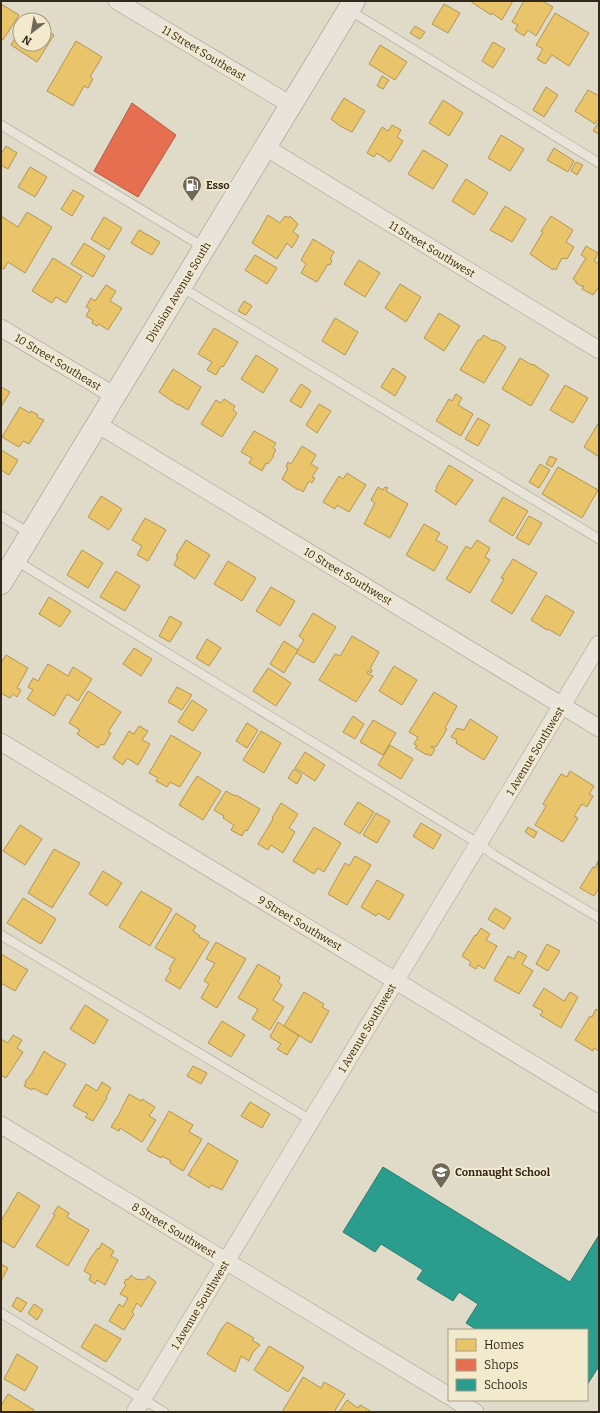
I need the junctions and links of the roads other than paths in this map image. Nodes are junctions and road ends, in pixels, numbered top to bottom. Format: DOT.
graph roads {
  1 [pos="117,1"];
  2 [pos="351,6"];
  3 [pos="291,105"];
  4 [pos="1,125"];
  5 [pos="266,147"];
  6 [pos="599,163"];
  7 [pos="205,248"];
  8 [pos="181,287"];
  9 [pos="1,328"];
  10 [pos="599,350"];
  11 [pos="114,396"];
  12 [pos="98,424"];
  13 [pos="1,516"];
  14 [pos="31,534"];
  15 [pos="599,539"];
  16 [pos="15,560"];
  17 [pos="1,583"];
  18 [pos="599,644"];
  19 [pos="562,706"];
  20 [pos="599,728"];
  21 [pos="1,742"];
  22 [pos="478,844"];
  23 [pos="599,918"];
  24 [pos="1,935"];
  25 [pos="395,981"];
  26 [pos="599,1104"];
  27 [pos="311,1120"];
  28 [pos="1,1125"];
  29 [pos="226,1261"];
  30 [pos="1,1313"];
  31 [pos="448,1395"];
  32 [pos="457,1401"];
  33 [pos="139,1405"];
  34 [pos="164,1412"];
  35 [pos="475,1412"];
  1 -- 3 [label="street, 11 Street Southeast"];
  2 -- 3 [label="street, Division Avenue South"];
  2 -- 6 [label="lane"];
  3 -- 5 [label="street, Division Avenue South"];
  4 -- 7 [label="lane"];
  5 -- 7 [label="street, Division Avenue South"];
  5 -- 10 [label="street, 11 Street Southwest"];
  7 -- 8 [label="street, Division Avenue South"];
  8 -- 11 [label="street, Division Avenue South"];
  8 -- 15 [label="lane"];
  9 -- 11 [label="street, 10 Street Southeast"];
  11 -- 12 [label="street, Division Avenue South"];
  12 -- 14 [label="street, Division Avenue South"];
  12 -- 19 [label="street, 10 Street Southwest"];
  13 -- 14 [label="lane"];
  14 -- 16 [label="street, Division Avenue South"];
  16 -- 17 [label="street, Division Avenue South"];
  16 -- 22 [label="lane"];
  18 -- 19 [label="street, 1 Avenue Southwest"];
  19 -- 20 [label="street, 10 Street Southwest"];
  19 -- 22 [label="street, 1 Avenue Southwest"];
  21 -- 25 [label="street, 9 Street Southwest"];
  22 -- 23 [label="lane"];
  22 -- 25 [label="street, 1 Avenue Southwest"];
  24 -- 27 [label="lane"];
  25 -- 26 [label="street, 9 Street Southwest"];
  25 -- 27 [label="street, 1 Avenue Southwest"];
  27 -- 29 [label="street, 1 Avenue Southwest"];
  28 -- 29 [label="street, 8 Street Southwest"];
  29 -- 31 [label="street, 8 Street Southwest"];
  29 -- 33 [label="street, 1 Avenue Southwest"];
  30 -- 33 [label="lane"];
  32 -- 35 [label="street"];
  33 -- 34 [label="lane"];
}
